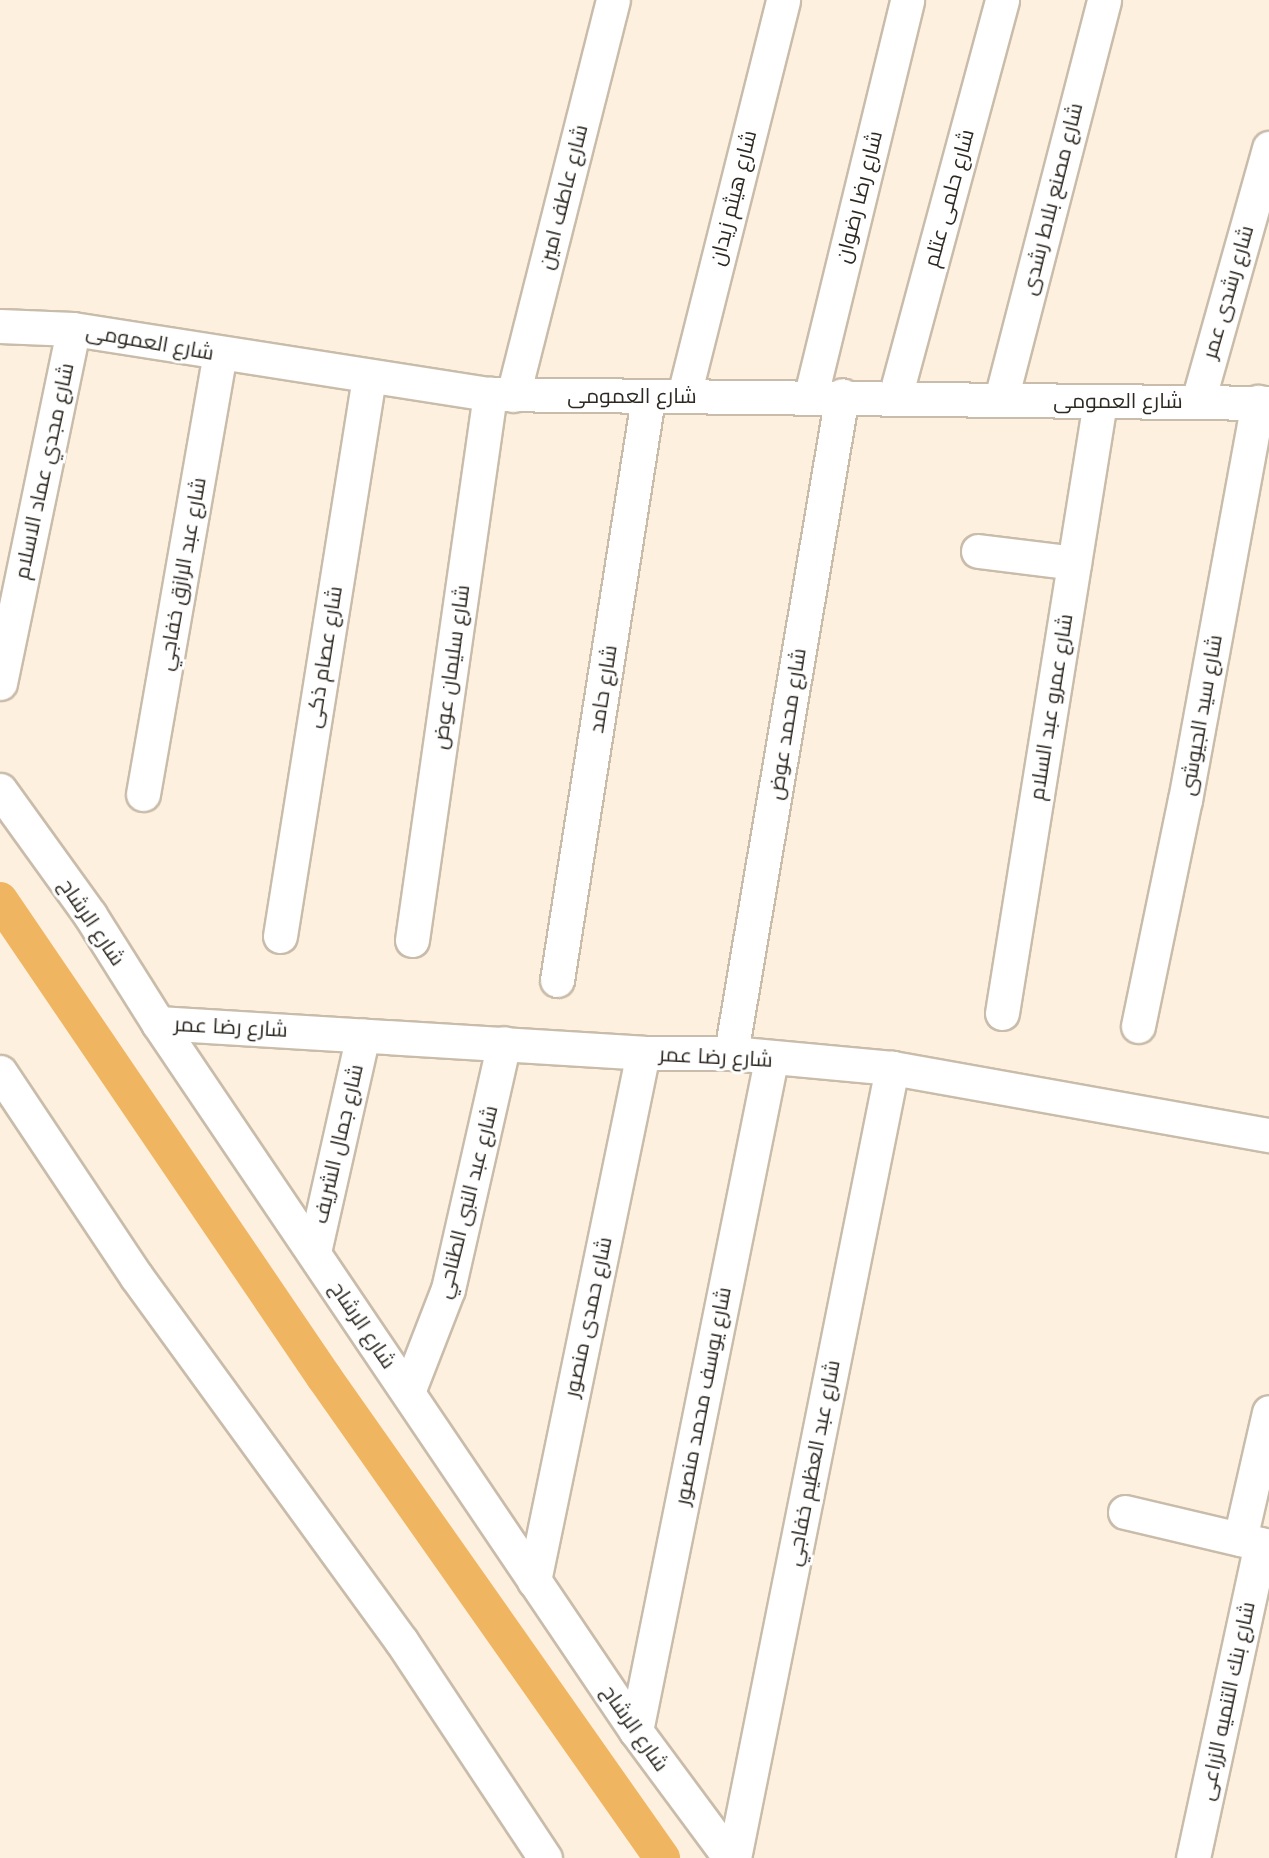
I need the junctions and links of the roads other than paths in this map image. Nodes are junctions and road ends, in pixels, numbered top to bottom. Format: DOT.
graph roads {
  1 [pos="613,0"];
  2 [pos="783,0"];
  3 [pos="907,0"];
  4 [pos="1002,0"];
  5 [pos="1104,0"];
  6 [pos="1269,148"];
  7 [pos="0,326"];
  8 [pos="74,328"];
  9 [pos="220,354"];
  10 [pos="369,377"];
  11 [pos="502,394"];
  12 [pos="684,395"];
  13 [pos="826,395"];
  14 [pos="895,397"];
  15 [pos="648,398"];
  16 [pos="1001,399"];
  17 [pos="1198,401"];
  18 [pos="1100,402"];
  19 [pos="1264,403"];
  20 [pos="978,551"];
  21 [pos="1074,563"];
  22 [pos="0,683"];
  23 [pos="0,790"];
  24 [pos="143,794"];
  25 [pos="280,936"];
  26 [pos="412,940"];
  27 [pos="557,980"];
  28 [pos="1002,1013"];
  29 [pos="158,1023"];
  30 [pos="1138,1026"];
  31 [pos="363,1035"];
  32 [pos="504,1043"];
  33 [pos="643,1053"];
  34 [pos="731,1053"];
  35 [pos="771,1060"];
  36 [pos="892,1068"];
  37 [pos="0,1072"];
  38 [pos="1269,1135"];
  39 [pos="314,1252"];
  40 [pos="408,1392"];
  41 [pos="1269,1412"];
  42 [pos="1125,1512"];
  43 [pos="1257,1543"];
  44 [pos="534,1581"];
  45 [pos="636,1731"];
  46 [pos="545,1858"];
  47 [pos="732,1858"];
  48 [pos="1193,1858"];
  1 -- 11 [label="street, شارع عاطف امين"];
  2 -- 12 [label="street, شارع هيثم زيدان"];
  3 -- 13 [label="street, شارع رضا رضوان"];
  4 -- 14 [label="street, شارع حلمى عتلم"];
  5 -- 16 [label="street, شارع مصنع بلاط رشدى"];
  6 -- 17 [label="street, شارع رشدى عمر"];
  7 -- 8 [label="street, شارع العمومى"];
  8 -- 9 [label="street, شارع العمومى"];
  8 -- 22 [label="street, شارع مجدي عماد الاسلام"];
  9 -- 10 [label="street, شارع العمومى"];
  9 -- 24 [label="street, شارع عبد الرازق خفاجي"];
  10 -- 11 [label="street, شارع العمومى"];
  10 -- 25 [label="street, شارع عصام ذكى"];
  11 -- 15 [label="street, شارع العمومى"];
  11 -- 26 [label="street, شارع سليمان عوض"];
  12 -- 13 [label="street, شارع العمومى"];
  12 -- 15 [label="street, شارع العمومى"];
  13 -- 14 [label="street, شارع العمومى"];
  13 -- 34 [label="street, شارع محمد عوض"];
  14 -- 16 [label="street, شارع العمومى"];
  15 -- 27 [label="street, شارع حامد"];
  16 -- 18 [label="street, شارع العمومى"];
  17 -- 18 [label="street, شارع العمومى"];
  17 -- 19 [label="street, شارع العمومى"];
  18 -- 21 [label="street, شارع عمرو عبد السلام"];
  19 -- 30 [label="street, شارع سيد الجيوشى"];
  20 -- 21 [label="street"];
  21 -- 28 [label="street, شارع عمرو عبد السلام"];
  23 -- 29 [label="street, شارع الرشاح"];
  29 -- 31 [label="street, شارع رضا عمر"];
  29 -- 39 [label="street, شارع الرشاح"];
  31 -- 32 [label="street, شارع رضا عمر"];
  31 -- 39 [label="street, شارع جمال الشريف"];
  32 -- 33 [label="street, شارع رضا عمر"];
  32 -- 40 [label="street, شارع عبد النبى الطناحي"];
  33 -- 34 [label="street, شارع رضا عمر"];
  33 -- 44 [label="street, شارع حمدى منصور"];
  34 -- 35 [label="street, شارع رضا عمر"];
  35 -- 36 [label="street, شارع رضا عمر"];
  35 -- 45 [label="street, شارع يوسف محمد منصور"];
  36 -- 38 [label="street, شارع رضا عمر"];
  36 -- 47 [label="street, شارع عبد العظيم خفاجي"];
  37 -- 46 [label="street"];
  39 -- 40 [label="street, شارع الرشاح"];
  40 -- 44 [label="street, شارع الرشاح"];
  41 -- 43 [label="street, شارع بنك التنميه الزراعى"];
  42 -- 43 [label="street"];
  43 -- 48 [label="street, شارع بنك التنميه الزراعى"];
  44 -- 45 [label="street, شارع الرشاح"];
  45 -- 47 [label="street, شارع الرشاح"];
}
